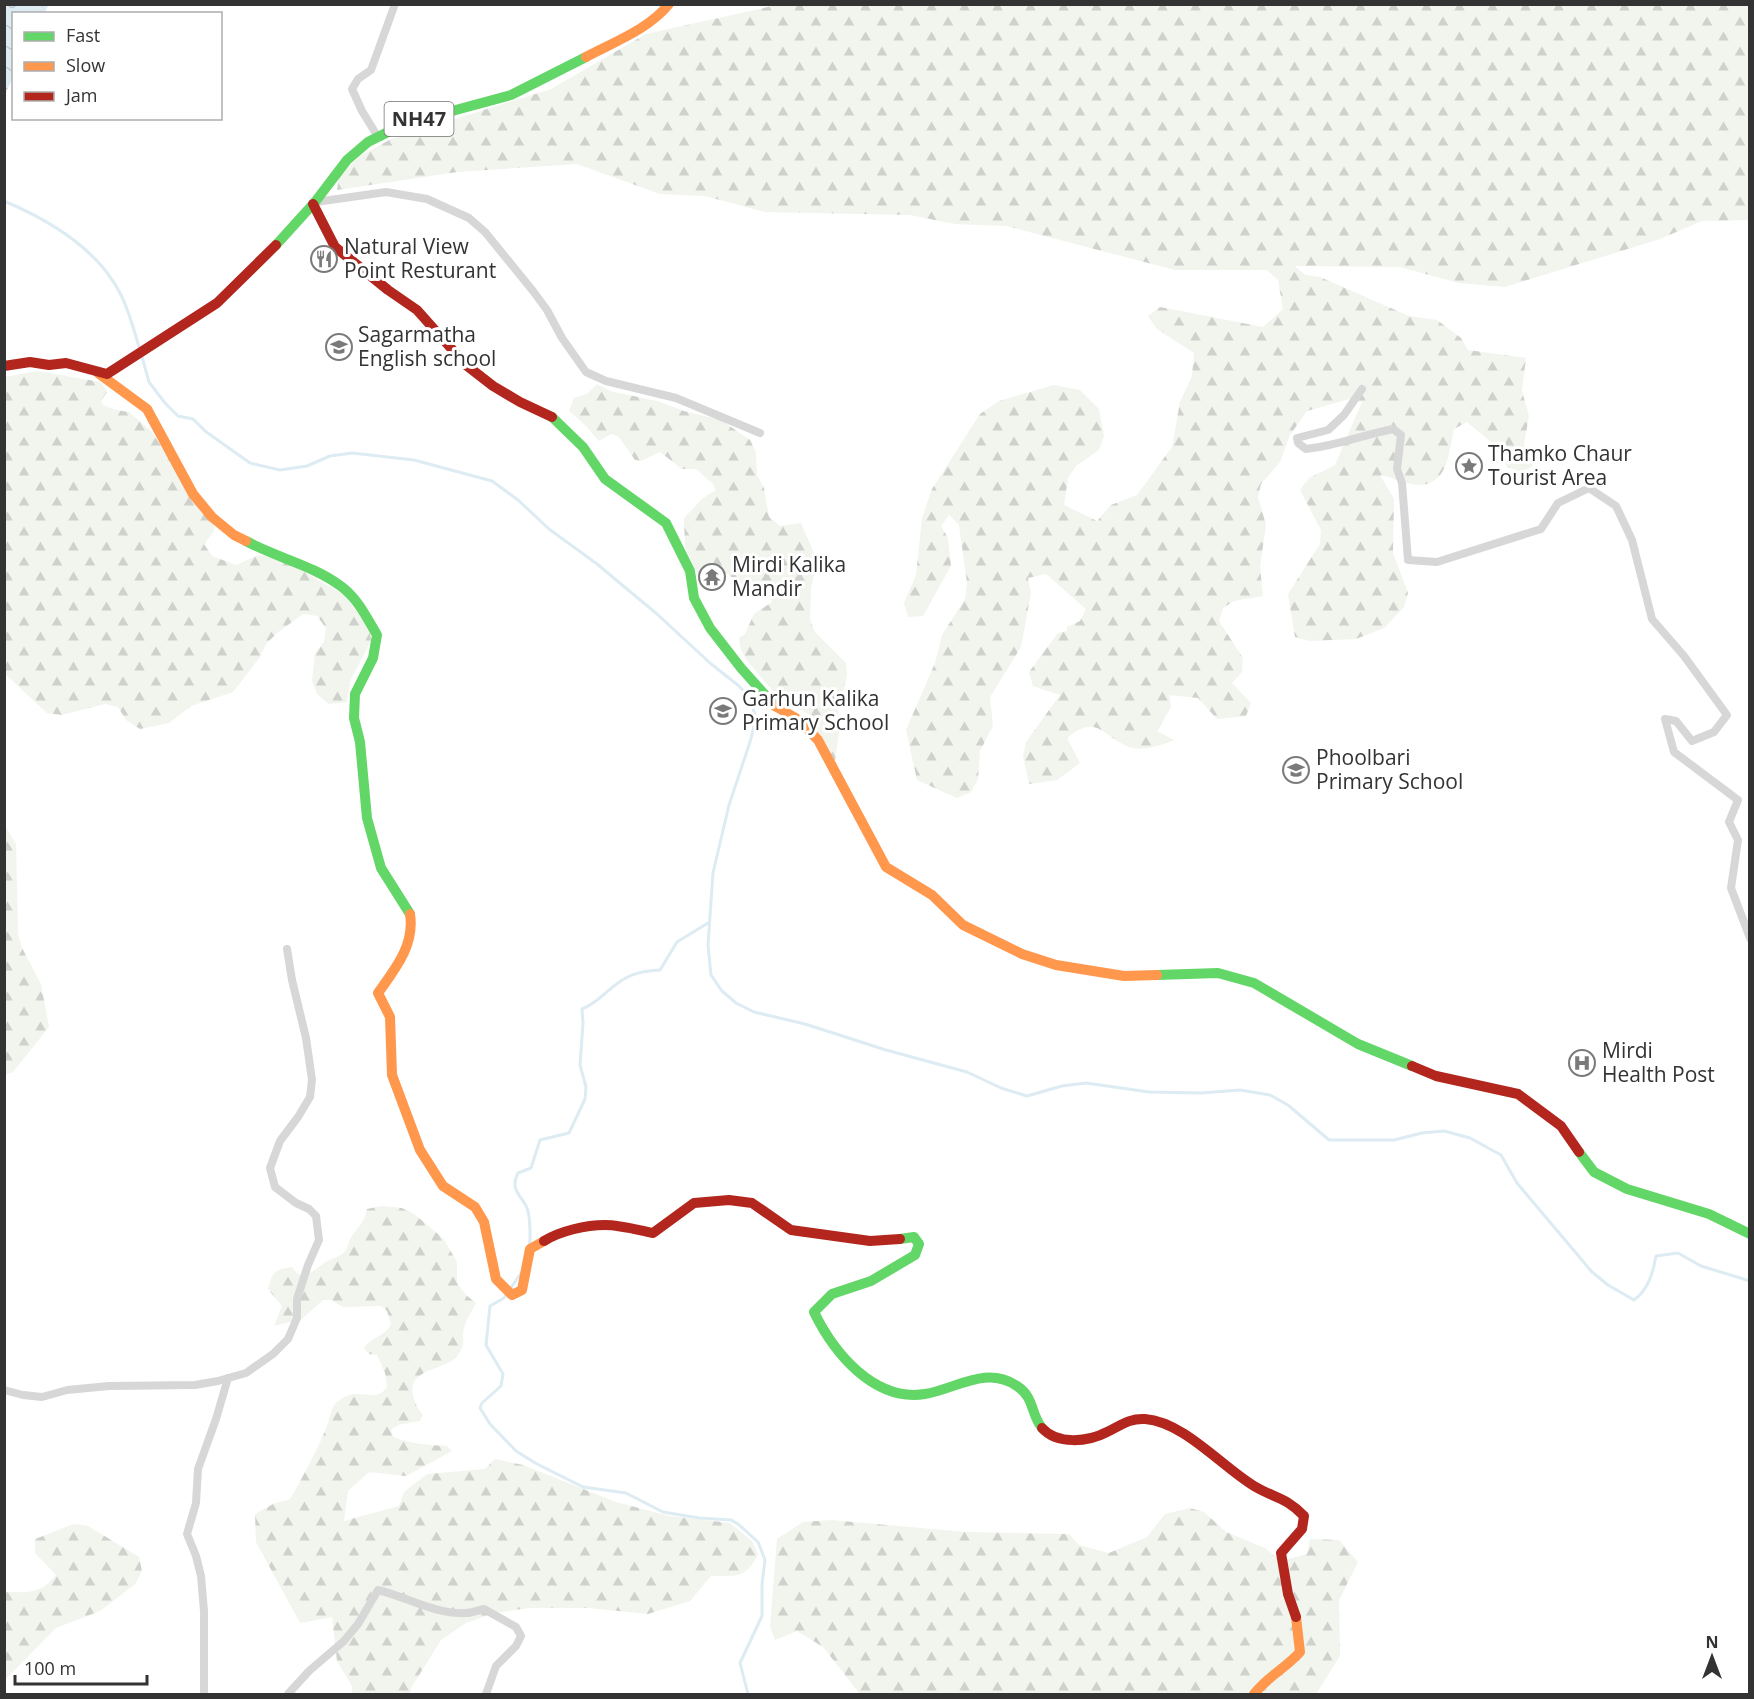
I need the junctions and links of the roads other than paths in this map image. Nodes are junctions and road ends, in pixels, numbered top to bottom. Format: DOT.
graph roads {
  1 [pos="395,4"];
  2 [pos="669,4"];
  3 [pos="378,137"];
  4 [pos="314,203"];
  5 [pos="4,366"];
  6 [pos="103,373"];
  7 [pos="1362,389"];
  8 [pos="760,433"];
  9 [pos="1749,938"];
  10 [pos="287,949"];
  11 [pos="1749,1234"];
  12 [pos="228,1378"];
  13 [pos="4,1389"];
  14 [pos="204,1695"];
  15 [pos="288,1695"];
  16 [pos="486,1695"];
  17 [pos="1254,1695"];
  1 -- 3 [label="street"];
  2 -- 3 [label="main road, NH47"];
  3 -- 4 [label="main road, NH47"];
  4 -- 6 [label="main road, NH47"];
  4 -- 8 [label="street"];
  4 -- 11 [label="main road"];
  5 -- 6 [label="main road"];
  6 -- 17 [label="main road"];
  7 -- 9 [label="street"];
  10 -- 12 [label="street"];
  12 -- 13 [label="street"];
  12 -- 14 [label="street"];
  15 -- 16 [label="street"];
}
